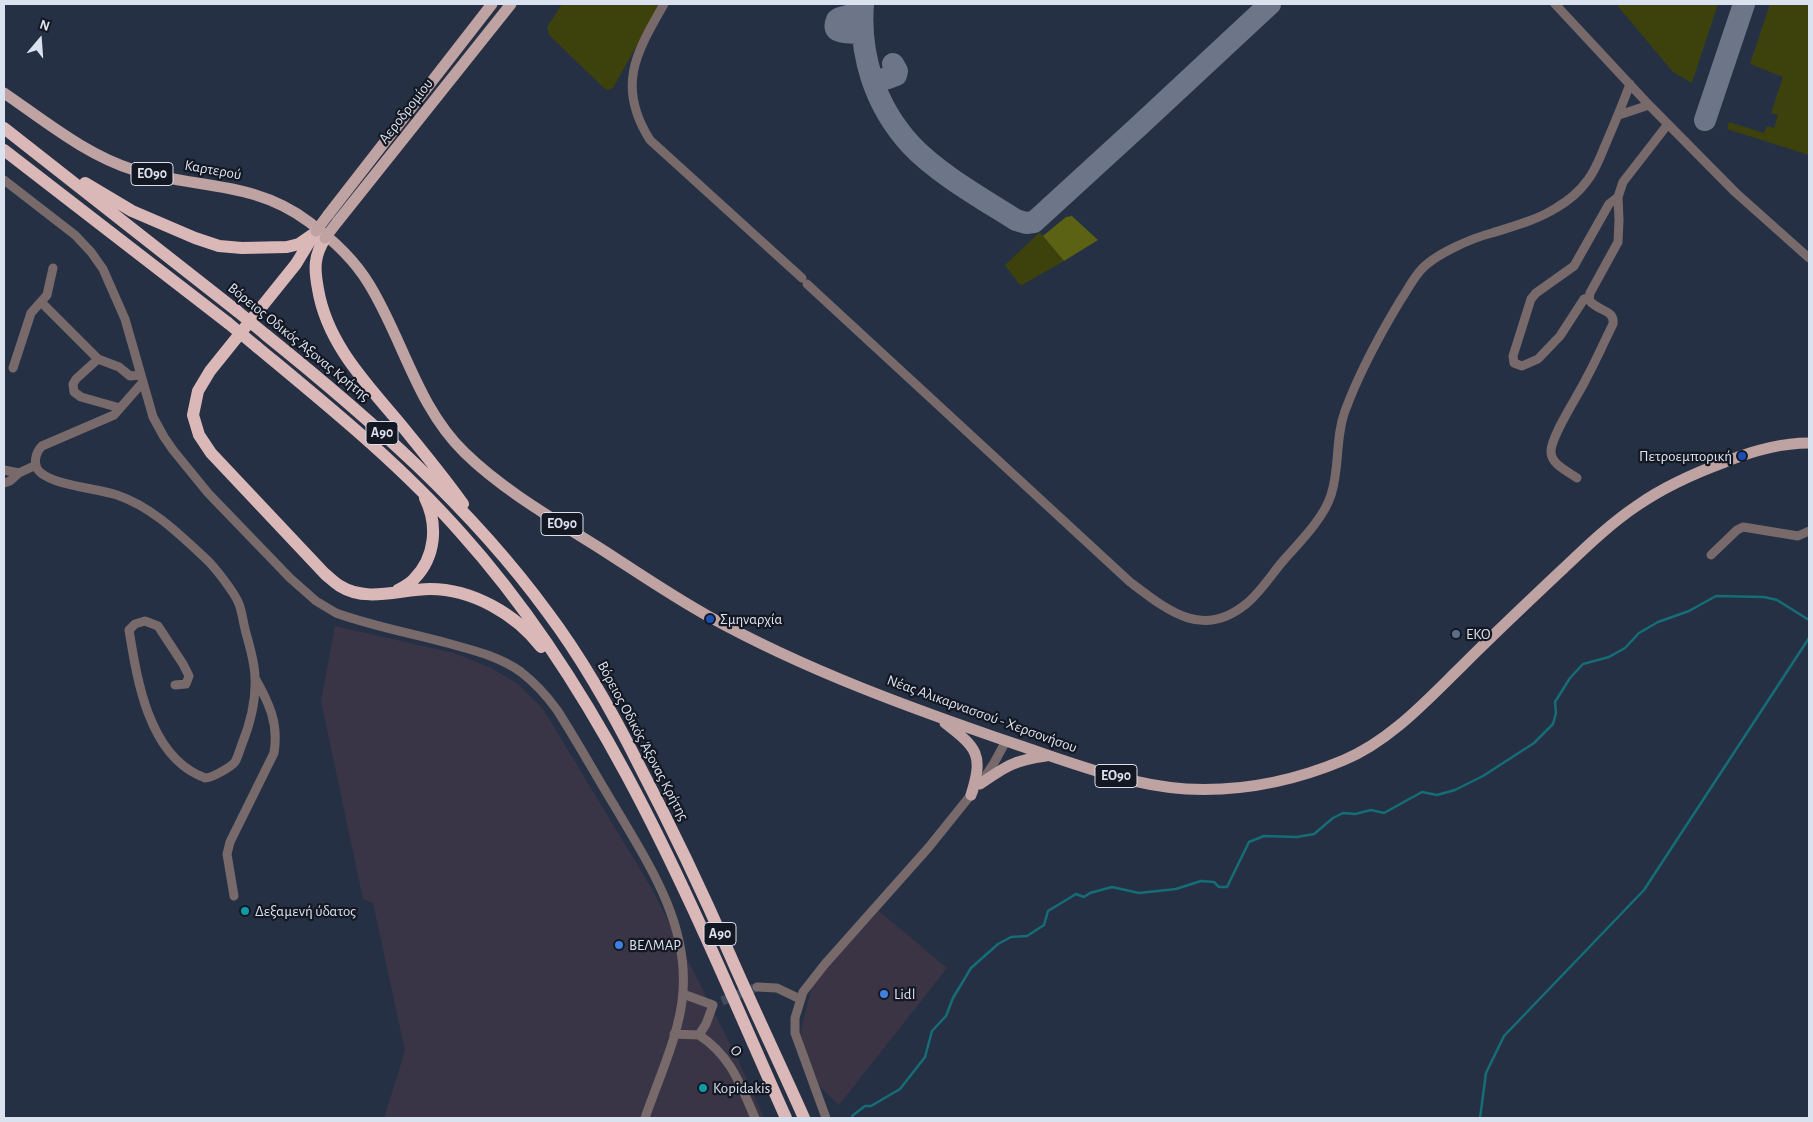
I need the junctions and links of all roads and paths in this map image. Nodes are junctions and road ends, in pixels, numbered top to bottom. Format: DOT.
graph roads {
  1 [pos="492,4"];
  2 [pos="511,4"];
  3 [pos="664,4"];
  4 [pos="1555,4"];
  5 [pos="1630,84"];
  6 [pos="4,93"];
  7 [pos="1649,105"];
  8 [pos="1619,115"];
  9 [pos="1668,124"];
  10 [pos="4,128"];
  11 [pos="4,150"];
  12 [pos="46,160"];
  13 [pos="4,180"];
  14 [pos="1618,197"];
  15 [pos="333,218"];
  16 [pos="321,233"];
  17 [pos="311,246"];
  18 [pos="1809,258"];
  19 [pos="53,268"];
  20 [pos="1590,298"];
  21 [pos="41,302"];
  22 [pos="98,359"];
  23 [pos="13,368"];
  24 [pos="142,379"];
  25 [pos="120,408"];
  26 [pos="1809,443"];
  27 [pos="36,465"];
  28 [pos="4,470"];
  29 [pos="19,473"];
  30 [pos="1577,478"];
  31 [pos="4,483"];
  32 [pos="422,490"];
  33 [pos="1809,531"];
  34 [pos="489,540"];
  35 [pos="1711,555"];
  36 [pos="396,592"];
  37 [pos="255,678"];
  38 [pos="175,686"];
  39 [pos="938,717"];
  40 [pos="1006,741"];
  41 [pos="1049,755"];
  42 [pos="980,784"];
  43 [pos="634,787"];
  44 [pos="971,795"];
  45 [pos="234,896"];
  46 [pos="757,987"];
  47 [pos="683,994"];
  48 [pos="800,999"];
  49 [pos="674,1034"];
  50 [pos="699,1035"];
  51 [pos="645,1118"];
  52 [pos="755,1118"];
  53 [pos="786,1118"];
  54 [pos="804,1118"];
  55 [pos="826,1118"];
  1 -- 15 [label="main road, Αεροδρομίου"];
  2 -- 15 [label="main road, Αεροδρομίου"];
  3 -- 8 [label="street"];
  4 -- 5 [label="street"];
  5 -- 7 [label="street"];
  5 -- 8 [label="street"];
  6 -- 16 [label="main road, Καρτερού / ΕΟ90"];
  7 -- 8 [label="street"];
  7 -- 9 [label="street"];
  9 -- 14 [label="street"];
  9 -- 18 [label="street"];
  10 -- 12 [label="highway, Βόρειος Οδικός Άξονας Κρήτης / Α90"];
  11 -- 32 [label="highway, Βόρειος Οδικός Άξονας Κρήτης / Α90, bridge"];
  12 -- 17 [label="highway"];
  12 -- 34 [label="highway, Βόρειος Οδικός Άξονας Κρήτης / Α90, bridge"];
  13 -- 24 [label="street"];
  14 -- 20 [label="street"];
  14 -- 20 [label="street"];
  15 -- 16 [label="main road, Αεροδρομίου, bridge"];
  16 -- 17 [label="highway"];
  16 -- 39 [label="main road, Νέας Αλικαρνασσού - Χερσονήσου / ΕΟ90"];
  17 -- 34 [label="highway"];
  17 -- 36 [label="highway"];
  19 -- 21 [label="street"];
  20 -- 30 [label="street"];
  21 -- 22 [label="street"];
  21 -- 23 [label="street"];
  22 -- 24 [label="street"];
  22 -- 25 [label="street"];
  24 -- 25 [label="street"];
  24 -- 47 [label="street"];
  25 -- 27 [label="street"];
  26 -- 41 [label="main road, Νέας Αλικαρνασσού - Χερσονήσου / ΕΟ90"];
  27 -- 29 [label="street"];
  27 -- 37 [label="street"];
  28 -- 29 [label="street"];
  29 -- 31 [label="street"];
  32 -- 36 [label="highway"];
  32 -- 43 [label="highway, Βόρειος Οδικός Άξονας Κρήτης / Α90"];
  33 -- 35 [label="street"];
  34 -- 54 [label="highway, Βόρειος Οδικός Άξονας Κρήτης / Α90"];
  36 -- 43 [label="highway"];
  37 -- 38 [label="street"];
  37 -- 45 [label="street"];
  39 -- 40 [label="main road, Νέας Αλικαρνασσού - Χερσονήσου / ΕΟ90"];
  39 -- 44 [label="main road"];
  40 -- 41 [label="main road, Νέας Αλικαρνασσού - Χερσονήσου / ΕΟ90"];
  40 -- 42 [label="street"];
  41 -- 42 [label="main road"];
  42 -- 44 [label="street"];
  43 -- 53 [label="highway, Βόρειος Οδικός Άξονας Κρήτης / Α90"];
  44 -- 48 [label="street"];
  46 -- 48 [label="street"];
  47 -- 49 [label="street"];
  47 -- 50 [label="street"];
  48 -- 55 [label="street"];
  49 -- 50 [label="street"];
  49 -- 51 [label="street"];
  50 -- 52 [label="street, Ο"];
}
